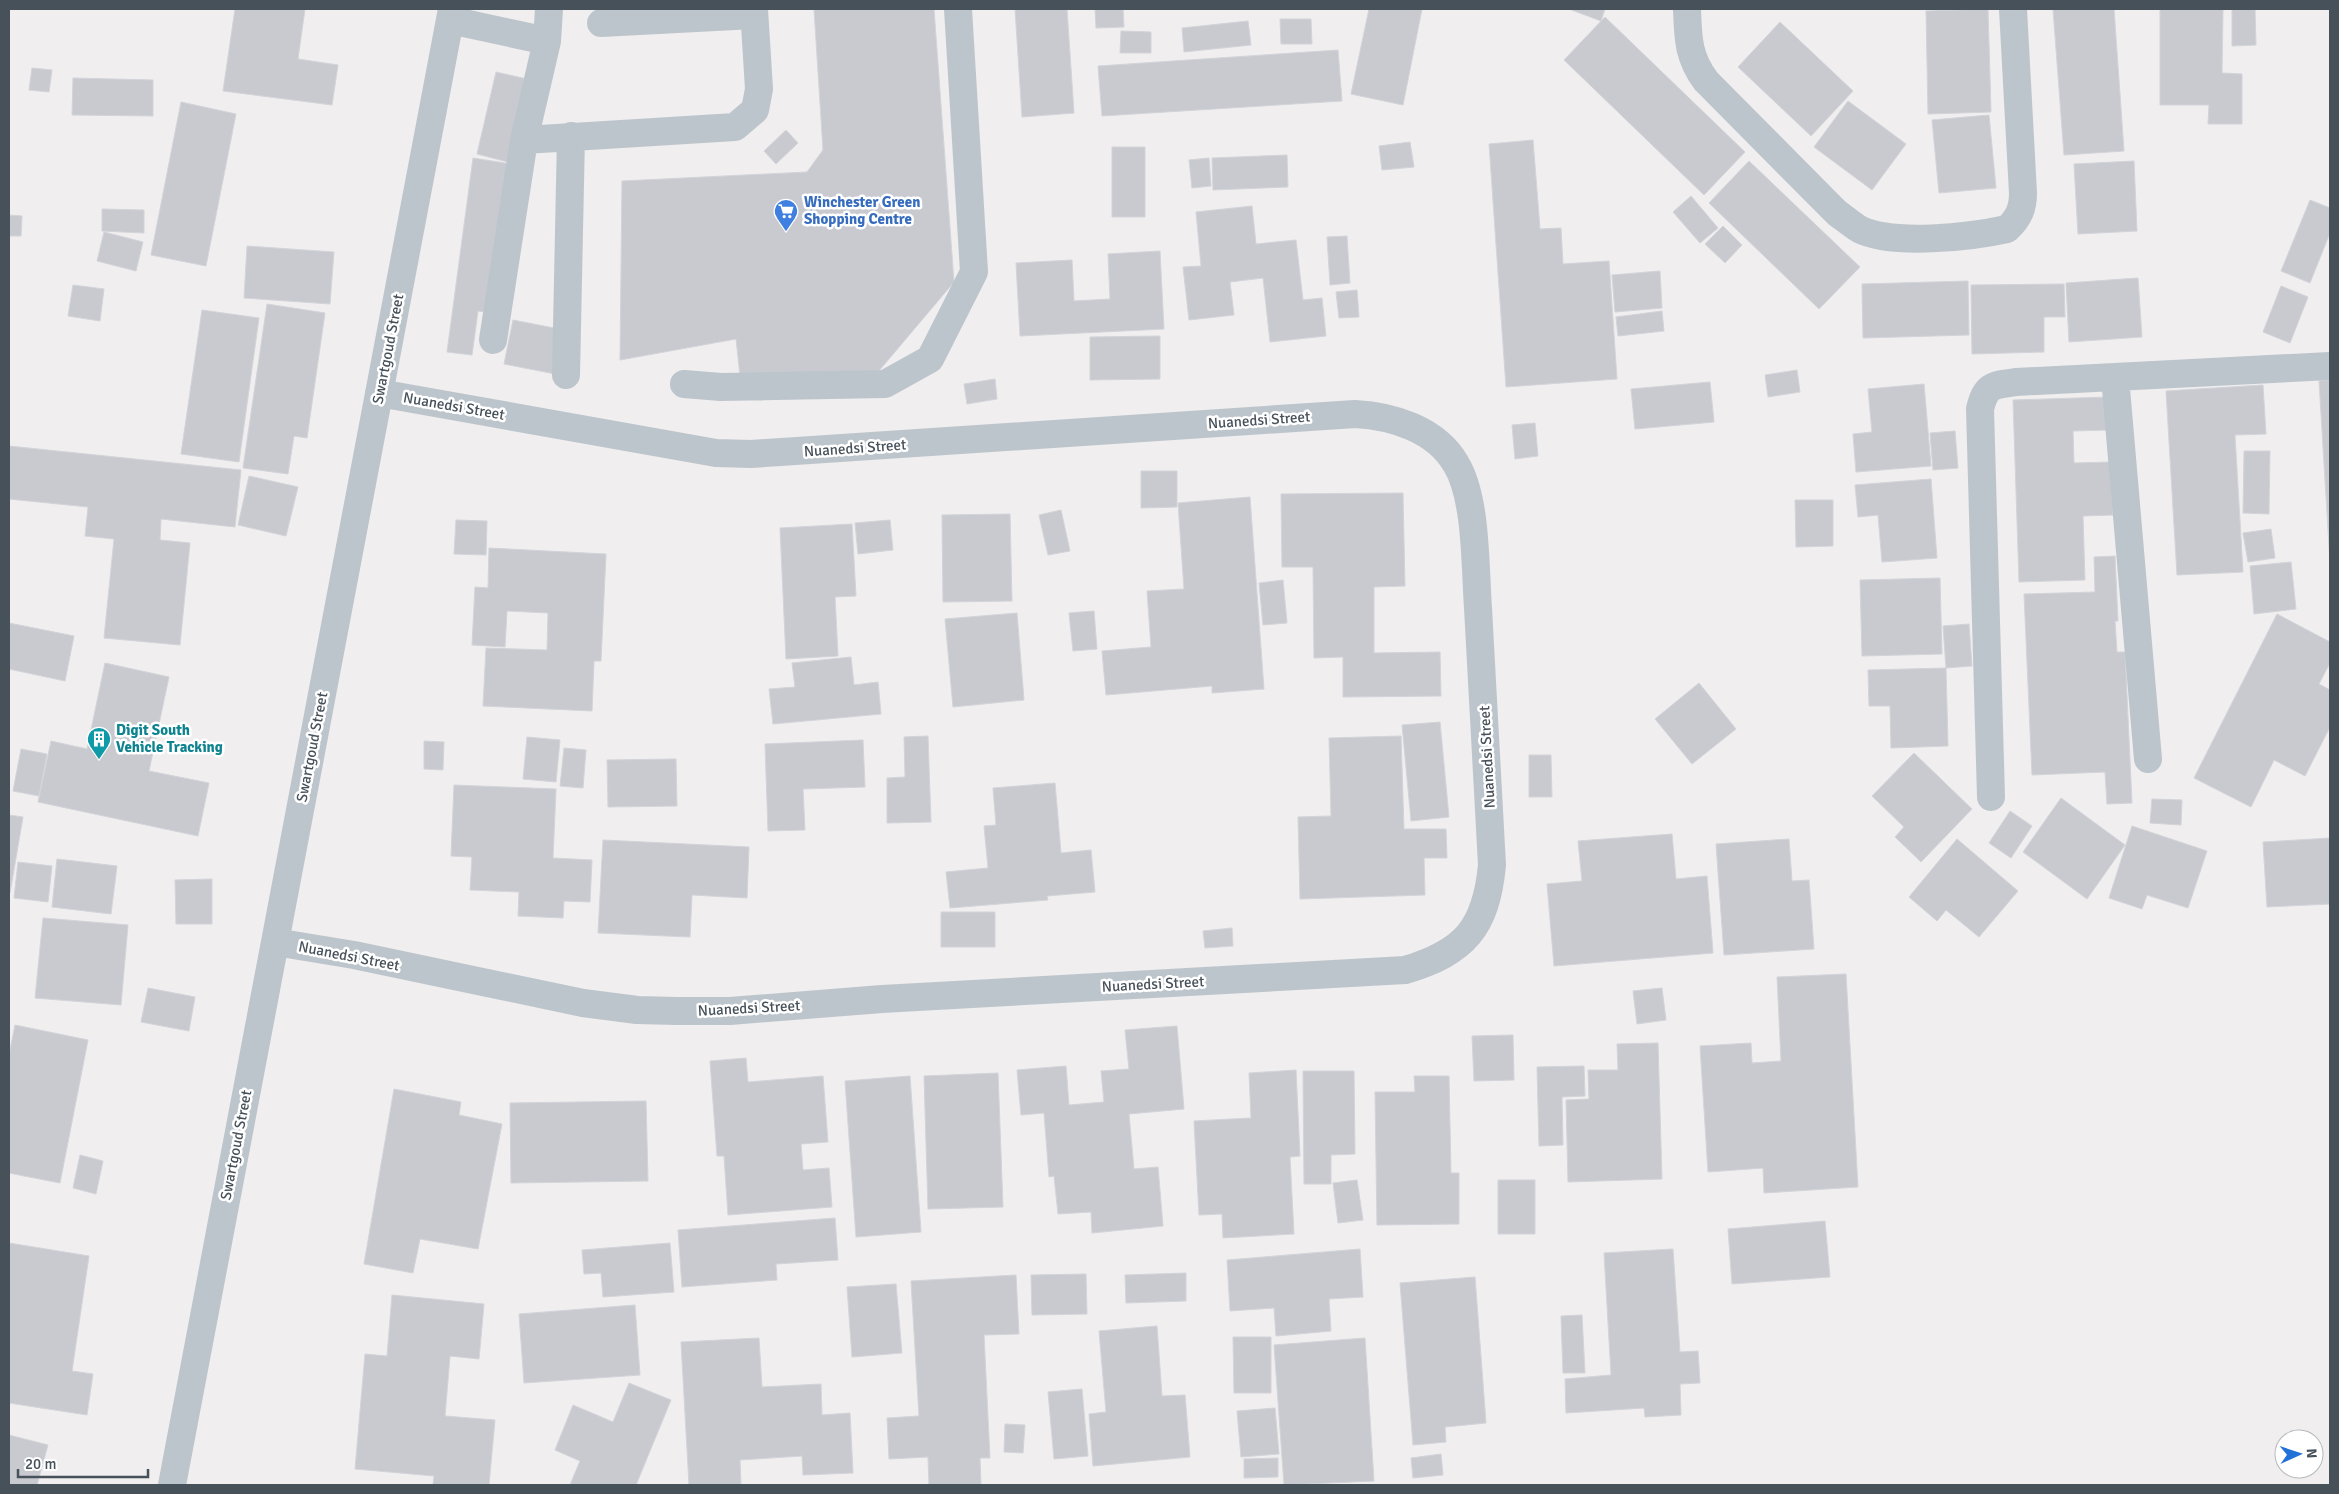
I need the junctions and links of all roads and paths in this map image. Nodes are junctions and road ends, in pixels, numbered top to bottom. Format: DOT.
graph roads {
  1 [pos="549,9"];
  2 [pos="958,9"];
  3 [pos="1687,9"];
  4 [pos="2013,9"];
  5 [pos="754,12"];
  6 [pos="451,14"];
  7 [pos="601,24"];
  8 [pos="547,41"];
  9 [pos="571,136"];
  10 [pos="524,140"];
  11 [pos="493,340"];
  12 [pos="2330,366"];
  13 [pos="566,375"];
  14 [pos="2115,377"];
  15 [pos="684,384"];
  16 [pos="380,393"];
  17 [pos="2148,758"];
  18 [pos="1992,797"];
  19 [pos="275,942"];
  20 [pos="172,1485"];
  1 -- 8 [label="street"];
  2 -- 15 [label="street"];
  3 -- 4 [label="street"];
  5 -- 7 [label="street"];
  5 -- 9 [label="street"];
  6 -- 8 [label="street"];
  6 -- 16 [label="street, Swartgoud Street"];
  8 -- 10 [label="street"];
  9 -- 10 [label="street"];
  9 -- 13 [label="street"];
  10 -- 11 [label="street"];
  12 -- 14 [label="street"];
  14 -- 17 [label="street"];
  14 -- 18 [label="street"];
  16 -- 19 [label="street, Swartgoud Street"];
  16 -- 19 [label="street, Nuanedsi Street"];
  19 -- 20 [label="street, Swartgoud Street"];
}
